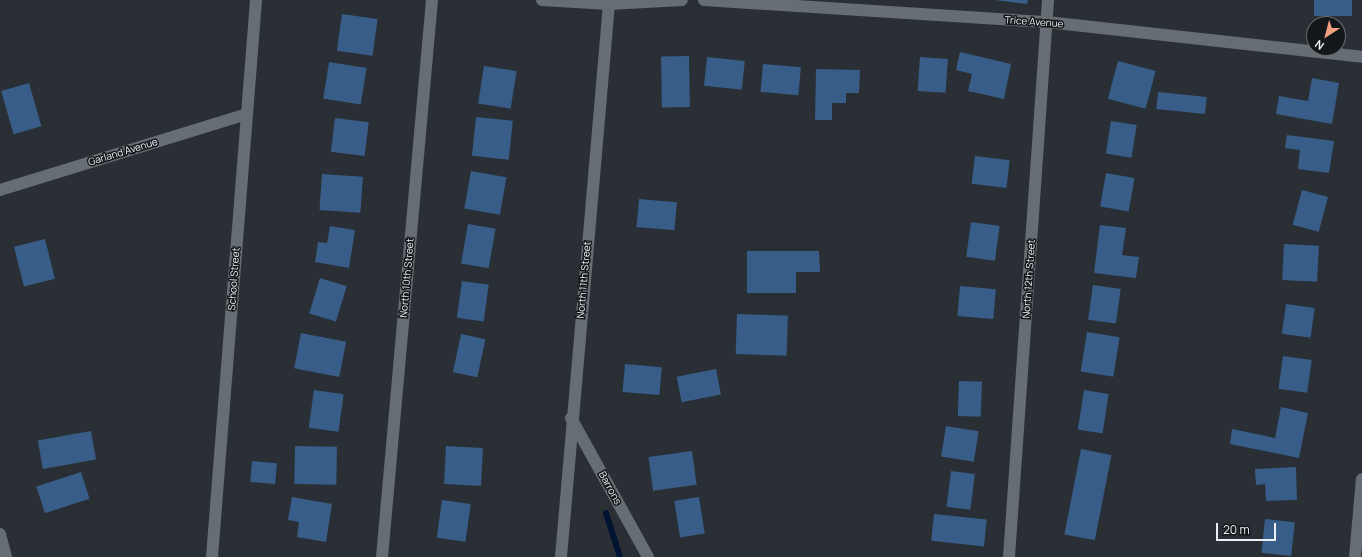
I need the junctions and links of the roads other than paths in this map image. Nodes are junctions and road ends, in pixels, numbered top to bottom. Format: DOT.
graph roads {
  1 [pos="256,0"];
  2 [pos="432,0"];
  3 [pos="542,0"];
  4 [pos="682,0"];
  5 [pos="704,0"];
  6 [pos="1048,0"];
  7 [pos="609,4"];
  8 [pos="871,5"];
  9 [pos="1047,22"];
  10 [pos="1362,57"];
  11 [pos="247,114"];
  12 [pos="0,190"];
  13 [pos="571,418"];
  14 [pos="1362,479"];
  15 [pos="0,534"];
  16 [pos="6,557"];
  17 [pos="212,557"];
  18 [pos="382,557"];
  19 [pos="561,557"];
  20 [pos="648,557"];
  21 [pos="1009,557"];
  22 [pos="1354,557"];
  1 -- 11 [label="street, School Street"];
  2 -- 18 [label="street, North 10th Street"];
  3 -- 7 [label="street"];
  4 -- 7 [label="street"];
  5 -- 8 [label="street, Trice Avenue"];
  6 -- 9 [label="street, North 12th Street"];
  7 -- 13 [label="street, North 11th Street"];
  8 -- 9 [label="street, Trice Avenue"];
  9 -- 10 [label="street, Trice Avenue"];
  9 -- 21 [label="street, North 12th Street"];
  11 -- 12 [label="street, Garland Avenue"];
  11 -- 17 [label="street, School Street"];
  13 -- 19 [label="street, North 11th Street"];
  13 -- 20 [label="street, Barrons"];
  14 -- 22 [label="street"];
  15 -- 16 [label="street"];
}
